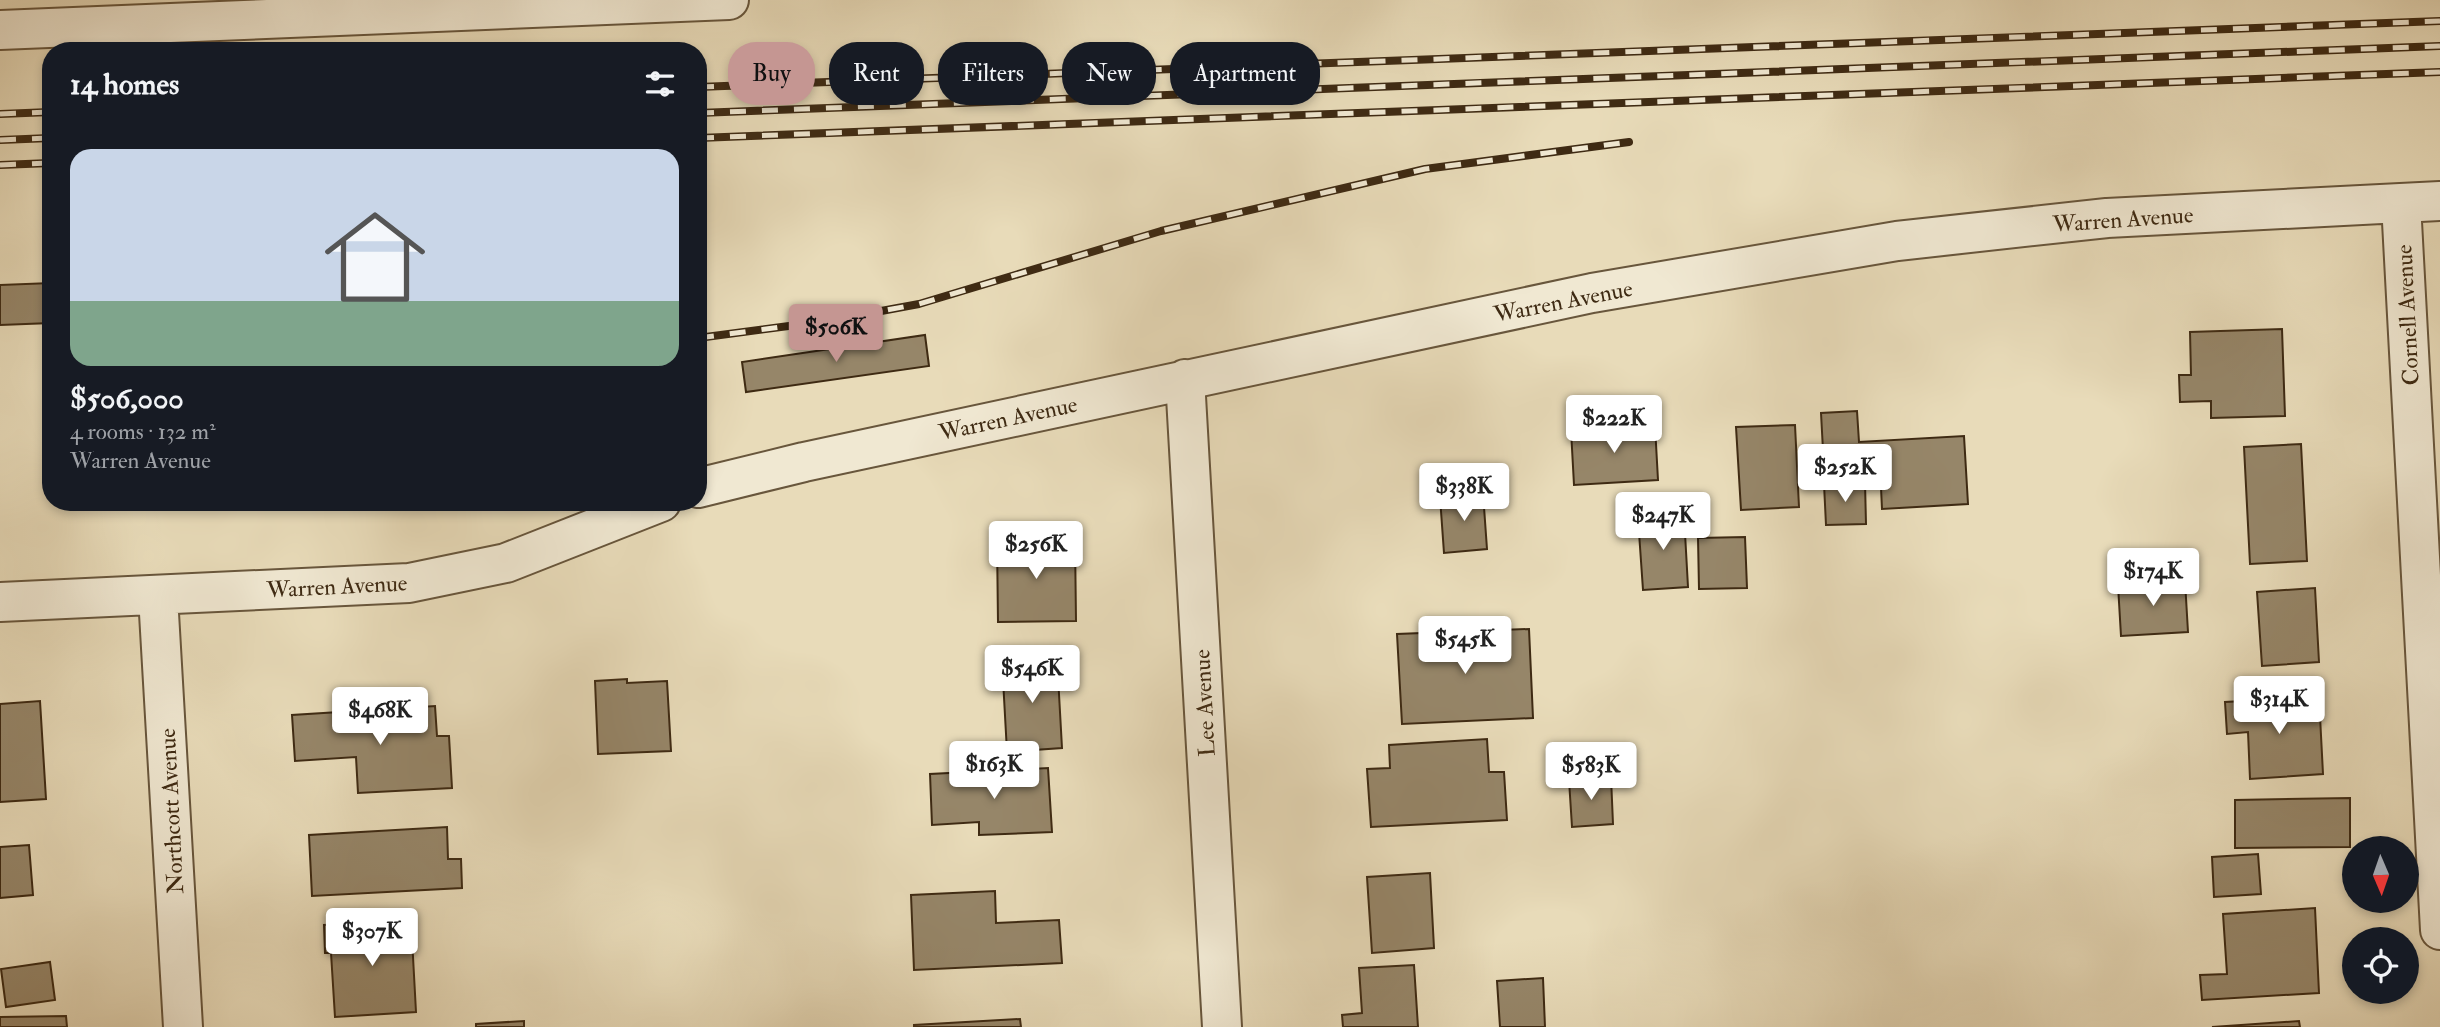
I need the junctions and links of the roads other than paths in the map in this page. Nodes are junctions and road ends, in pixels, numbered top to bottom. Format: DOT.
graph roads {
  1 [pos="729,0"];
  2 [pos="0,30"];
  3 [pos="2440,201"];
  4 [pos="2402,203"];
  5 [pos="1185,379"];
  6 [pos="707,486"];
  7 [pos="638,511"];
  8 [pos="158,596"];
  9 [pos="0,602"];
  10 [pos="2440,930"];
  11 [pos="183,1027"];
  12 [pos="1222,1027"];
  1 -- 2 [label="street"];
  3 -- 4 [label="street, Warren Avenue"];
  4 -- 5 [label="street, Warren Avenue"];
  4 -- 10 [label="street, Cornell Avenue"];
  5 -- 6 [label="street, Warren Avenue"];
  5 -- 12 [label="street, Lee Avenue"];
  7 -- 8 [label="street, Warren Avenue"];
  8 -- 9 [label="street, Warren Avenue"];
  8 -- 11 [label="street, Northcott Avenue"];
}
